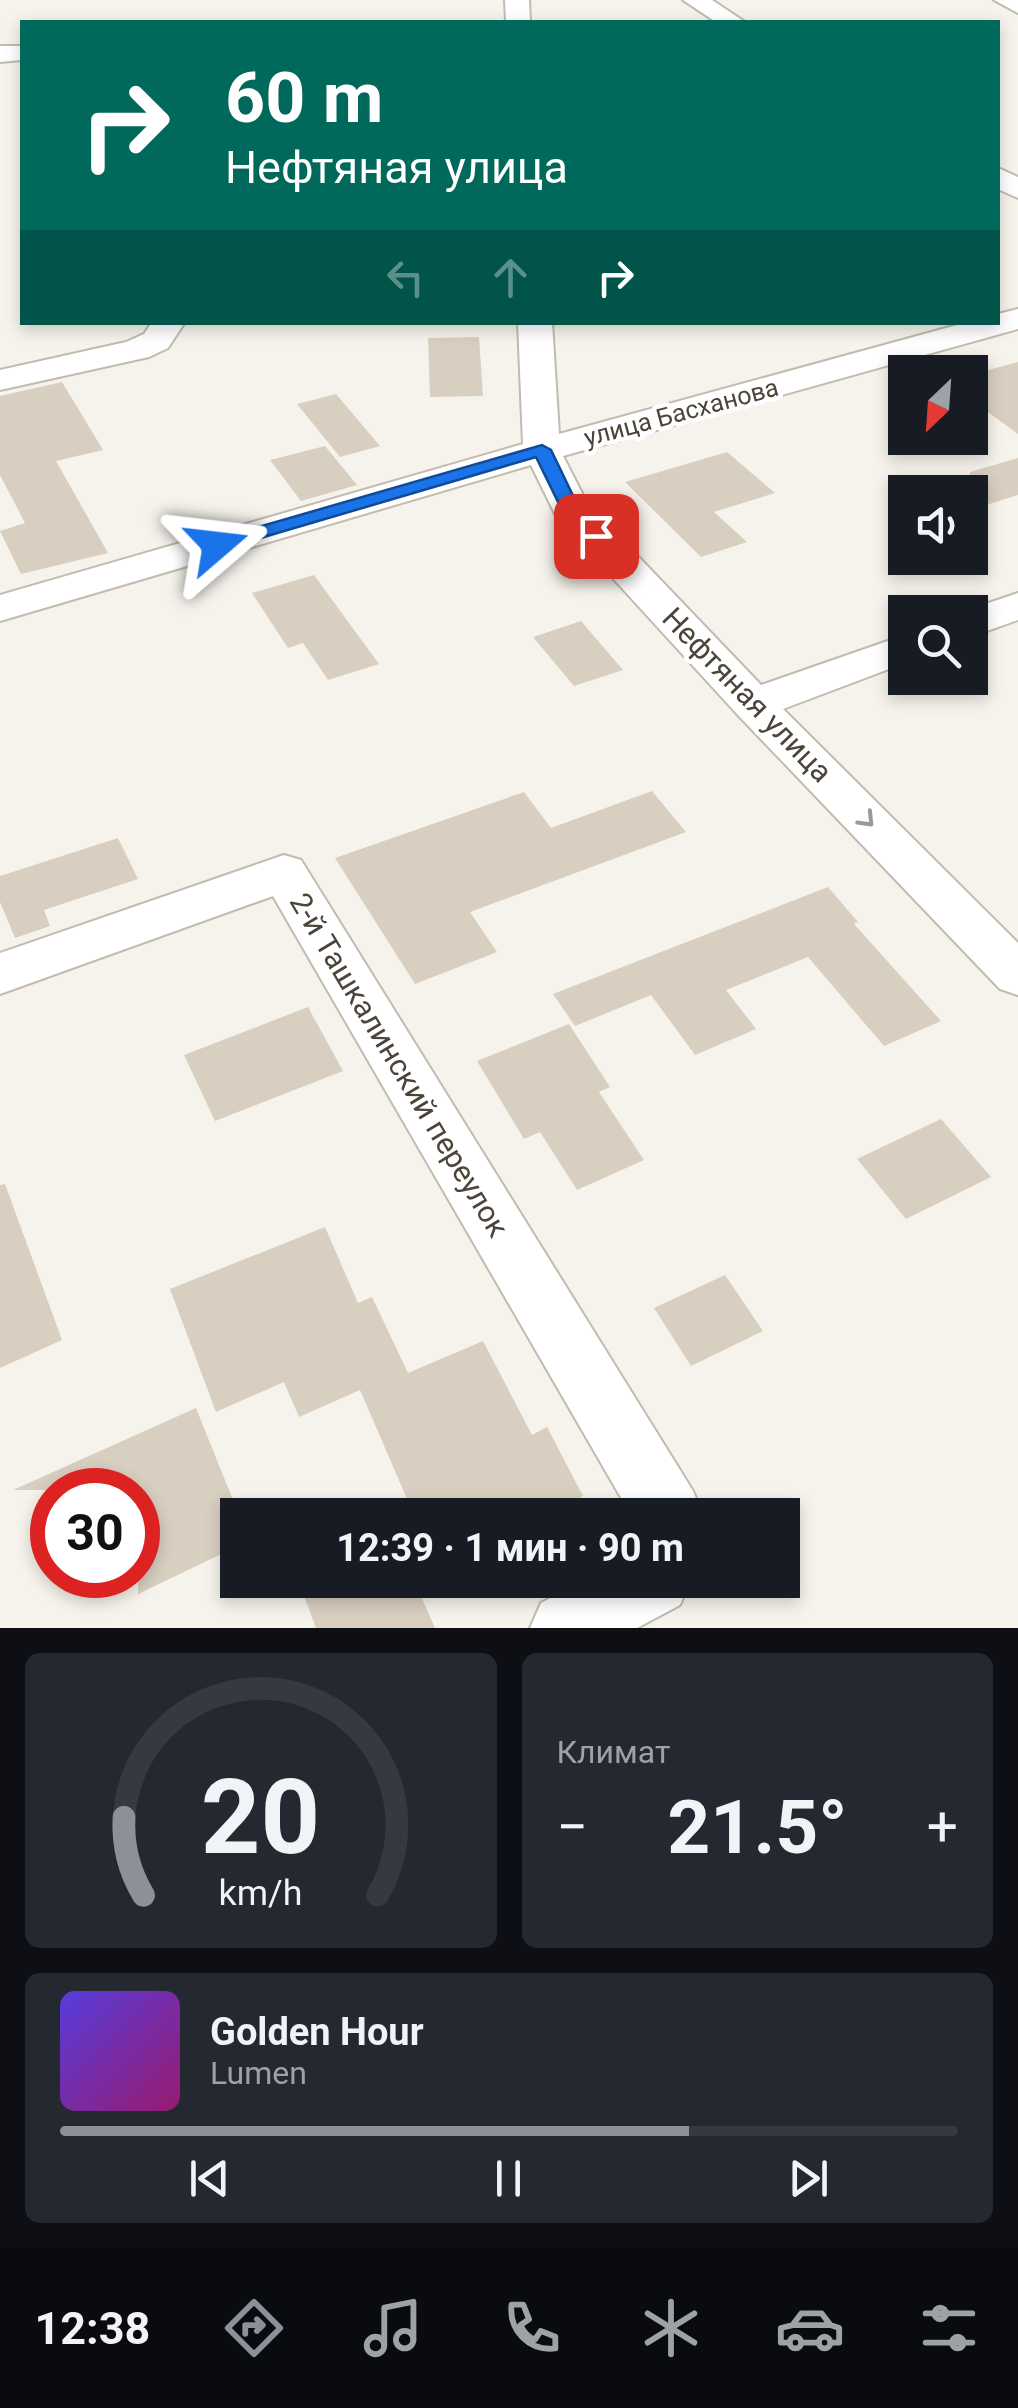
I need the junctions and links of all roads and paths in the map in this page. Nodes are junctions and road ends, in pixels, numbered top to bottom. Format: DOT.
graph roads {
  1 [pos="695,0"];
  2 [pos="1006,0"];
  3 [pos="1018,6"];
  4 [pos="730,20"];
  5 [pos="167,325"];
  6 [pos="535,325"];
  7 [pos="996,325"];
  8 [pos="0,380"];
  9 [pos="542,450"];
  10 [pos="1018,606"];
  11 [pos="0,608"];
  12 [pos="988,617"];
  13 [pos="888,654"];
  14 [pos="753,704"];
  15 [pos="0,974"];
  16 [pos="1018,975"];
  17 [pos="659,1498"];
  18 [pos="622,1598"];
  19 [pos="566,1628"];
  1 -- 4 [label="street"];
  2 -- 3 [label="street"];
  5 -- 8 [label="street"];
  6 -- 9 [label="street, Нефтяная улица"];
  7 -- 9 [label="street, улица Басханова"];
  9 -- 11 [label="street, улица Басханова"];
  9 -- 14 [label="street, Нефтяная улица"];
  10 -- 12 [label="street"];
  13 -- 14 [label="street"];
  14 -- 16 [label="street, Нефтяная улица, one-way"];
  15 -- 17 [label="street, 2-й Ташкалинский переулок"];
  18 -- 19 [label="street"];
}
